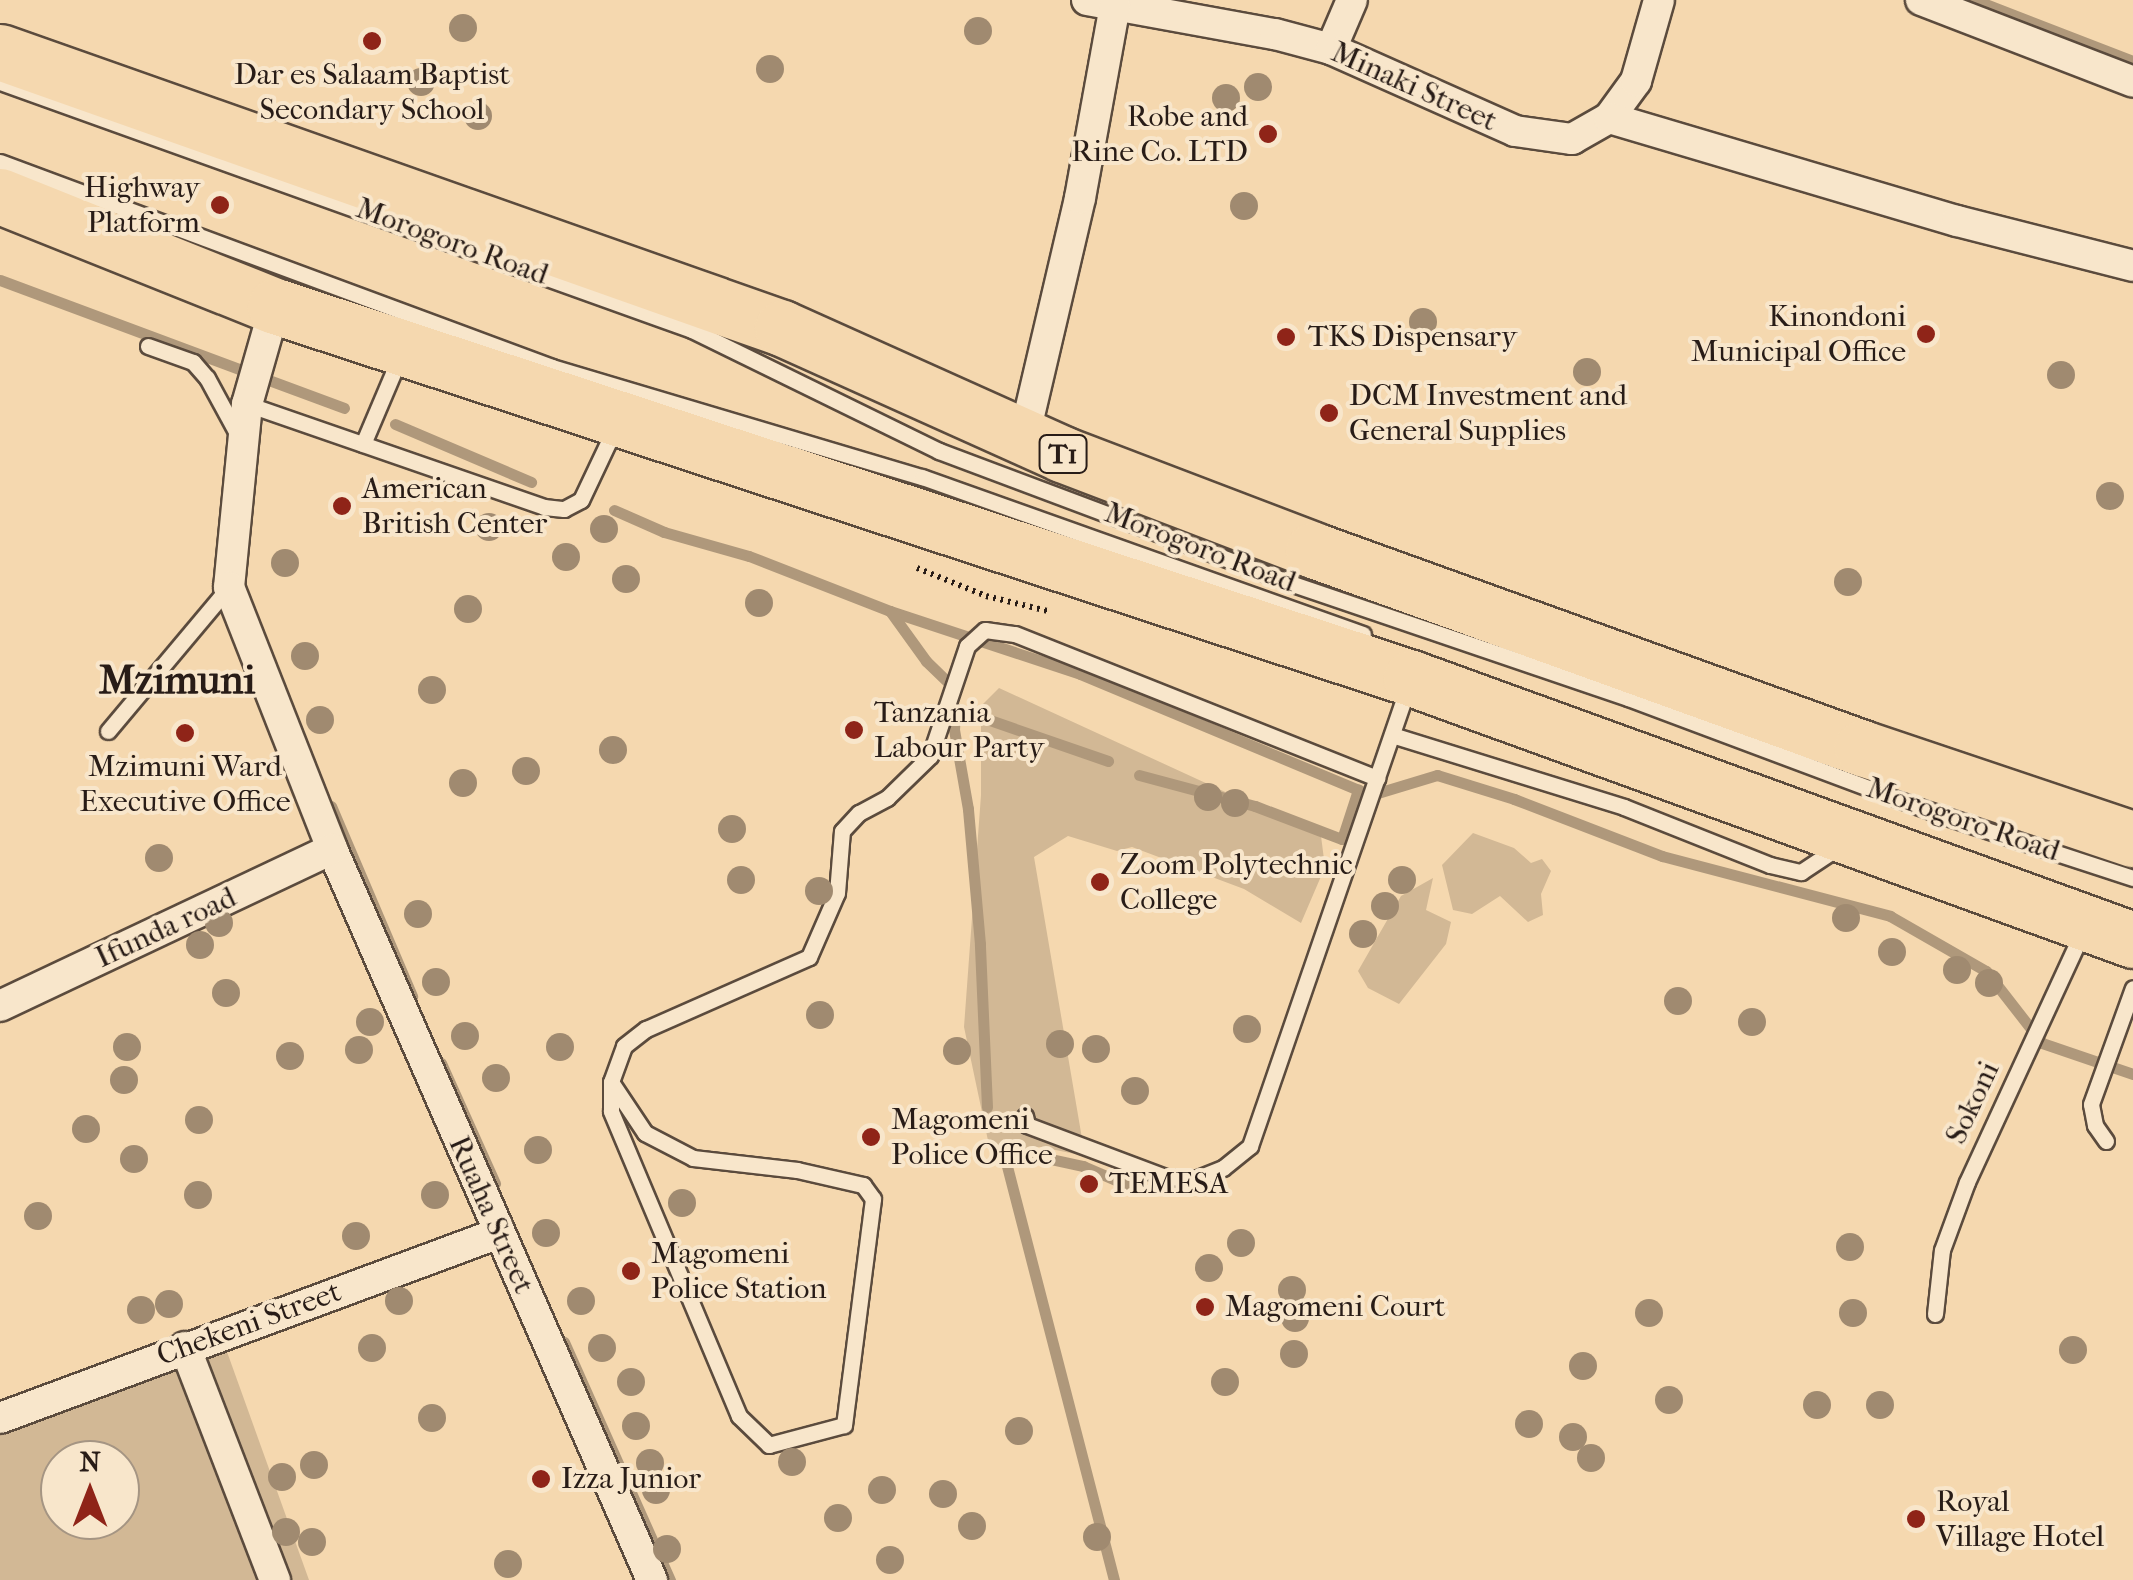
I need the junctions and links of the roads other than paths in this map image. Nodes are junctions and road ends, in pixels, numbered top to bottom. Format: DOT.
graph roads {
  1 [pos="1352,0"];
  2 [pos="1659,0"];
  3 [pos="1921,0"];
  4 [pos="1101,3"];
  5 [pos="1331,49"];
  6 [pos="0,52"];
  7 [pos="0,82"];
  8 [pos="2133,82"];
  9 [pos="1609,118"];
  10 [pos="0,162"];
  11 [pos="0,196"];
  12 [pos="2133,266"];
  13 [pos="275,306"];
  14 [pos="148,346"];
  15 [pos="403,348"];
  16 [pos="247,404"];
  17 [pos="620,419"];
  18 [pos="1024,437"];
  19 [pos="363,444"];
  20 [pos="243,445"];
  21 [pos="229,587"];
  22 [pos="1371,637"];
  23 [pos="1411,678"];
  24 [pos="108,731"];
  25 [pos="1392,735"];
  26 [pos="1378,778"];
  27 [pos="1853,838"];
  28 [pos="2133,839"];
  29 [pos="332,850"];
  30 [pos="2133,878"];
  31 [pos="2110,931"];
  32 [pos="2133,988"];
  33 [pos="0,1006"];
  34 [pos="611,1082"];
  35 [pos="1025,1116"];
  36 [pos="2106,1141"];
  37 [pos="499,1233"];
  38 [pos="1935,1314"];
  39 [pos="185,1347"];
  40 [pos="0,1418"];
  41 [pos="275,1580"];
  42 [pos="652,1580"];
  1 -- 5 [label="street"];
  2 -- 9 [label="street"];
  3 -- 8 [label="street"];
  4 -- 5 [label="street, Minaki Street"];
  4 -- 18 [label="street"];
  5 -- 9 [label="street, Minaki Street"];
  6 -- 18 [label="highway, Morogoro Road / T1"];
  7 -- 30 [label="lane, Morogoro Road"];
  9 -- 12 [label="street"];
  10 -- 22 [label="lane, Morogoro Road"];
  11 -- 13 [label="highway, Morogoro Road"];
  13 -- 15 [label="highway, Morogoro Road"];
  13 -- 16 [label="street"];
  14 -- 20 [label="lane"];
  15 -- 17 [label="highway, Morogoro Road"];
  15 -- 19 [label="lane"];
  16 -- 19 [label="lane"];
  16 -- 20 [label="street"];
  17 -- 19 [label="lane"];
  17 -- 23 [label="highway, Morogoro Road"];
  18 -- 28 [label="highway, Morogoro Road / T1"];
  20 -- 21 [label="street"];
  21 -- 24 [label="lane"];
  21 -- 29 [label="street, Ruaha Street"];
  23 -- 25 [label="lane"];
  23 -- 27 [label="highway, Morogoro Road"];
  25 -- 26 [label="lane"];
  25 -- 27 [label="lane"];
  26 -- 34 [label="lane"];
  26 -- 35 [label="lane"];
  27 -- 31 [label="highway, Morogoro Road"];
  29 -- 33 [label="street, Ifunda road"];
  29 -- 37 [label="street, Ruaha Street"];
  31 -- 38 [label="lane, Sokoni"];
  32 -- 36 [label="lane"];
  34 -- 34 [label="lane"];
  37 -- 39 [label="street, Chekeni Street"];
  37 -- 42 [label="street, Ruaha Street"];
  39 -- 40 [label="street, Chekeni Street"];
  39 -- 41 [label="street"];
}
